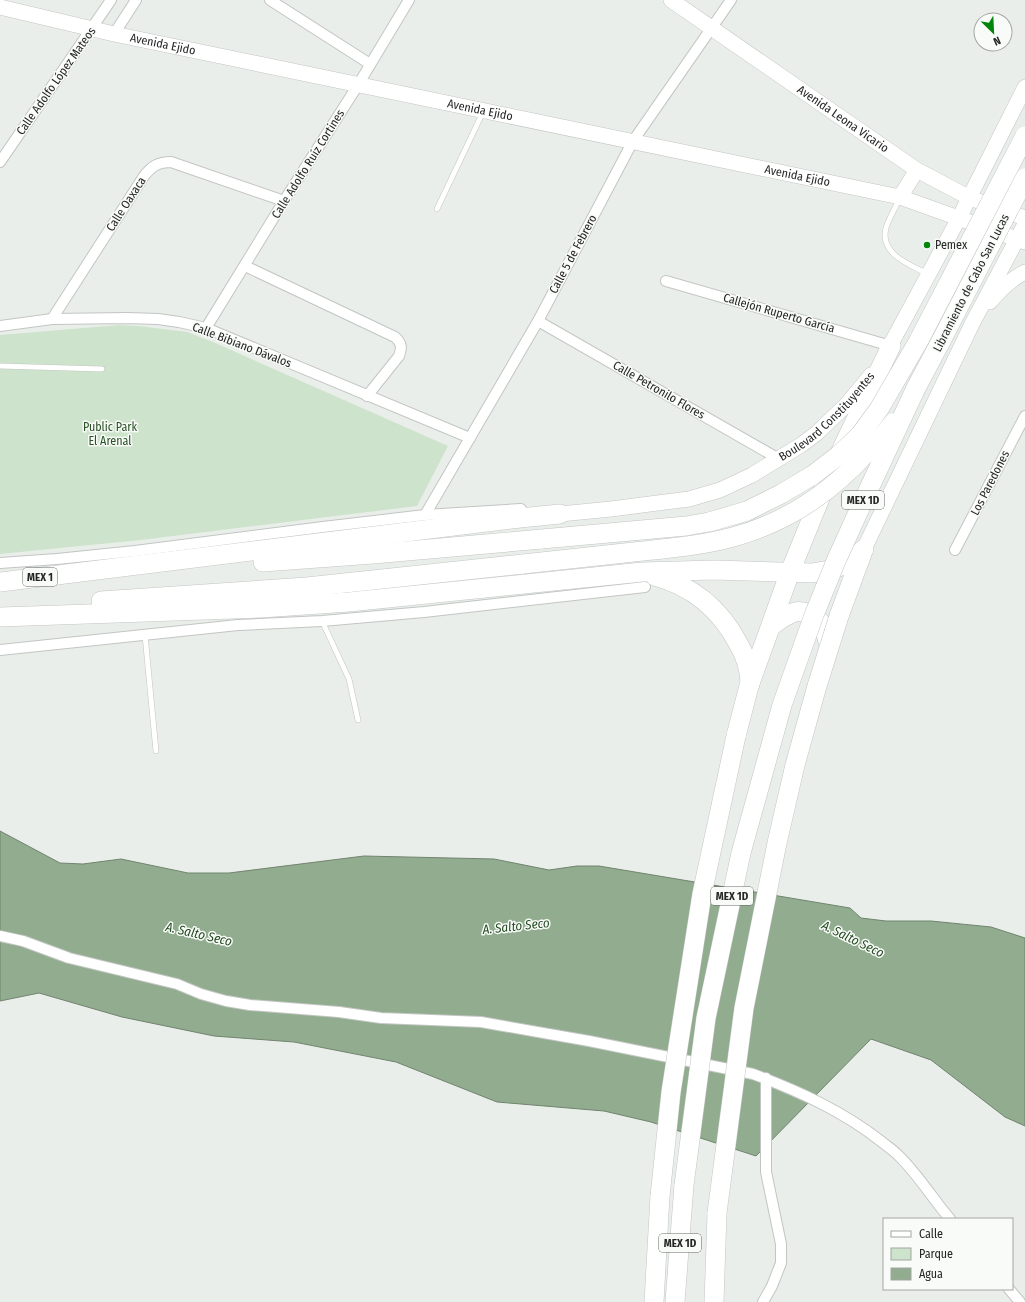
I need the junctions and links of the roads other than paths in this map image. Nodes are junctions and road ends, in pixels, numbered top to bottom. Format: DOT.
graph roads {
  1 [pos="112,0"];
  2 [pos="136,0"];
  3 [pos="270,0"];
  4 [pos="409,0"];
  5 [pos="671,0"];
  6 [pos="731,0"];
  7 [pos="0,7"];
  8 [pos="712,28"];
  9 [pos="92,29"];
  10 [pos="114,34"];
  11 [pos="370,64"];
  12 [pos="358,85"];
  13 [pos="1025,87"];
  14 [pos="484,110"];
  15 [pos="1025,136"];
  16 [pos="633,141"];
  17 [pos="996,145"];
  18 [pos="2,156"];
  19 [pos="917,170"];
  20 [pos="1025,178"];
  21 [pos="1025,185"];
  22 [pos="900,197"];
  23 [pos="970,198"];
  24 [pos="284,201"];
  25 [pos="438,209"];
  26 [pos="959,218"];
  27 [pos="1025,218"];
  28 [pos="1025,224"];
  29 [pos="1021,240"];
  30 [pos="245,266"];
  31 [pos="1025,272"];
  32 [pos="929,275"];
  33 [pos="666,281"];
  34 [pos="910,308"];
  35 [pos="52,319"];
  36 [pos="538,320"];
  37 [pos="0,326"];
  38 [pos="206,328"];
  39 [pos="969,330"];
  40 [pos="891,346"];
  41 [pos="0,366"];
  42 [pos="102,369"];
  43 [pos="916,388"];
  44 [pos="367,396"];
  45 [pos="1025,416"];
  46 [pos="470,438"];
  47 [pos="779,459"];
  48 [pos="560,514"];
  49 [pos="425,515"];
  50 [pos="864,549"];
  51 [pos="955,550"];
  52 [pos="0,563"];
  53 [pos="81,572"];
  54 [pos="790,572"];
  55 [pos="644,580"];
  56 [pos="0,582"];
  57 [pos="0,611"];
  58 [pos="0,618"];
  59 [pos="322,621"];
  60 [pos="771,626"];
  61 [pos="145,635"];
  62 [pos="829,645"];
  63 [pos="0,650"];
  64 [pos="749,686"];
  65 [pos="358,720"];
  66 [pos="156,751"];
  67 [pos="0,936"];
  68 [pos="766,1078"];
  69 [pos="949,1218"];
  70 [pos="1010,1290"];
  71 [pos="654,1302"];
  72 [pos="675,1302"];
  73 [pos="714,1302"];
  74 [pos="763,1302"];
  75 [pos="1020,1302"];
  1 -- 9 [label="street, Calle Adolfo López Mateos"];
  2 -- 10 [label="street, Calle Adolfo López Mateos"];
  3 -- 11 [label="street"];
  4 -- 11 [label="street, Calle Adolfo Ruíz Cortines"];
  5 -- 8 [label="street, Avenida Leona Vicario"];
  6 -- 8 [label="street, Calle 5 de Febrero"];
  7 -- 9 [label="street, Avenida Ejido"];
  8 -- 16 [label="street, Calle 5 de Febrero"];
  8 -- 19 [label="street, Avenida Leona Vicario"];
  9 -- 10 [label="street, Avenida Ejido"];
  9 -- 18 [label="street, Calle Adolfo López Mateos"];
  10 -- 12 [label="street, Avenida Ejido"];
  11 -- 12 [label="street, Calle Adolfo Ruíz Cortines"];
  12 -- 14 [label="street, Avenida Ejido"];
  12 -- 24 [label="street, Calle Adolfo Ruíz Cortines"];
  13 -- 17 [label="street, Boulevard Constituyentes"];
  14 -- 16 [label="street, Avenida Ejido"];
  14 -- 25 [label="lane"];
  15 -- 53 [label="highway, bridge"];
  16 -- 22 [label="street, Avenida Ejido"];
  16 -- 36 [label="street, Calle 5 de Febrero"];
  17 -- 21 [label="street"];
  17 -- 23 [label="street, Boulevard Constituyentes"];
  19 -- 22 [label="street"];
  19 -- 23 [label="street, Avenida Leona Vicario"];
  20 -- 43 [label="highway, Libramiento de Cabo San Lucas, bridge"];
  22 -- 26 [label="street, Avenida Ejido"];
  22 -- 32 [label="lane"];
  23 -- 26 [label="street, Boulevard Constituyentes"];
  23 -- 27 [label="street, Avenida Leona Vicario"];
  24 -- 30 [label="street, Calle Adolfo Ruíz Cortines"];
  24 -- 35 [label="street, Calle Oaxaca"];
  26 -- 29 [label="street"];
  26 -- 32 [label="street, Boulevard Constituyentes"];
  28 -- 29 [label="street"];
  29 -- 39 [label="street"];
  30 -- 38 [label="street, Calle Adolfo Ruíz Cortines"];
  30 -- 44 [label="street"];
  31 -- 39 [label="street"];
  32 -- 34 [label="street, Boulevard Constituyentes"];
  33 -- 40 [label="street, Callejón Ruperto García"];
  34 -- 39 [label="street"];
  34 -- 40 [label="street, Boulevard Constituyentes"];
  35 -- 37 [label="street, Calle Bibiano Dávalos"];
  35 -- 38 [label="street, Calle Bibiano Dávalos"];
  36 -- 46 [label="street, Calle 5 de Febrero"];
  36 -- 47 [label="street, Calle Petronilo Flores"];
  38 -- 44 [label="street, Calle Bibiano Dávalos"];
  39 -- 50 [label="street"];
  40 -- 47 [label="street, Boulevard Constituyentes"];
  40 -- 54 [label="highway, MEX 1D"];
  41 -- 42 [label="lane"];
  43 -- 57 [label="highway, bridge"];
  43 -- 72 [label="highway, MEX 1D, bridge"];
  44 -- 46 [label="street, Calle Bibiano Dávalos"];
  45 -- 51 [label="street, Los Paredones"];
  46 -- 49 [label="street, Calle 5 de Febrero"];
  47 -- 48 [label="street, Boulevard Constituyentes"];
  48 -- 49 [label="street"];
  48 -- 53 [label="highway"];
  49 -- 52 [label="street"];
  50 -- 54 [label="highway"];
  50 -- 62 [label="highway, bridge"];
  53 -- 56 [label="highway, MEX 1"];
  54 -- 55 [label="highway"];
  54 -- 60 [label="highway, MEX 1D"];
  55 -- 58 [label="highway"];
  55 -- 59 [label="street"];
  55 -- 64 [label="highway"];
  59 -- 61 [label="street"];
  59 -- 65 [label="lane"];
  60 -- 62 [label="highway"];
  60 -- 64 [label="highway, MEX 1D"];
  61 -- 63 [label="street"];
  61 -- 66 [label="lane"];
  62 -- 73 [label="highway, bridge"];
  64 -- 71 [label="highway, MEX 1D, bridge"];
  67 -- 68 [label="street"];
  68 -- 69 [label="street"];
  68 -- 74 [label="street"];
  70 -- 75 [label="street"];
}
